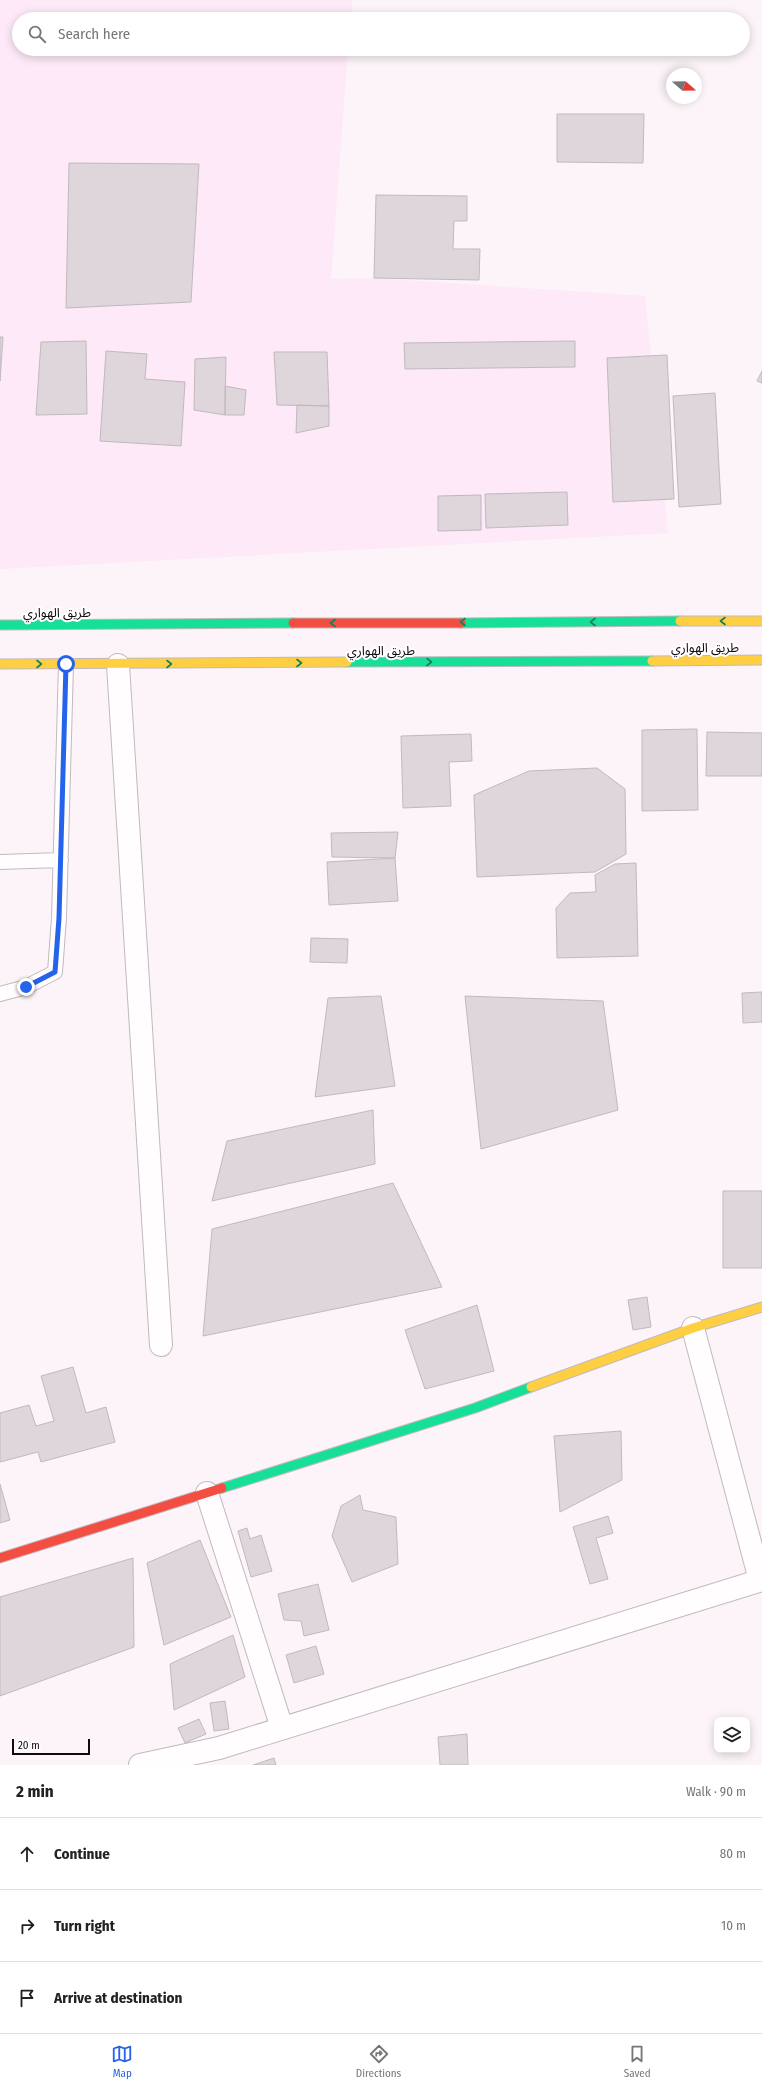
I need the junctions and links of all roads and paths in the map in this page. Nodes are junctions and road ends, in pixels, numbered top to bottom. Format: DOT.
graph roads {
  1 [pos="762,621"];
  2 [pos="0,625"];
  3 [pos="762,660"];
  4 [pos="0,664"];
  5 [pos="66,664"];
  6 [pos="118,665"];
  7 [pos="61,860"];
  8 [pos="0,862"];
  9 [pos="0,994"];
  10 [pos="762,1307"];
  11 [pos="693,1328"];
  12 [pos="161,1345"];
  13 [pos="207,1493"];
  14 [pos="0,1558"];
  15 [pos="761,1580"];
  16 [pos="282,1728"];
  17 [pos="222,1756"];
  18 [pos="140,1765"];
  1 -- 2 [label="main road, طريق الهواري, one-way"];
  6 -- 3 [label="main road, طريق الهواري, one-way"];
  4 -- 5 [label="main road, طريق الهواري, one-way"];
  5 -- 6 [label="main road, طريق الهواري"];
  5 -- 7 [label="lane"];
  6 -- 12 [label="street"];
  7 -- 8 [label="lane"];
  7 -- 9 [label="lane"];
  10 -- 11 [label="main road"];
  11 -- 13 [label="main road"];
  11 -- 15 [label="street"];
  13 -- 14 [label="main road"];
  13 -- 16 [label="street"];
  15 -- 16 [label="street"];
  16 -- 17 [label="street"];
  17 -- 18 [label="street"];
}
